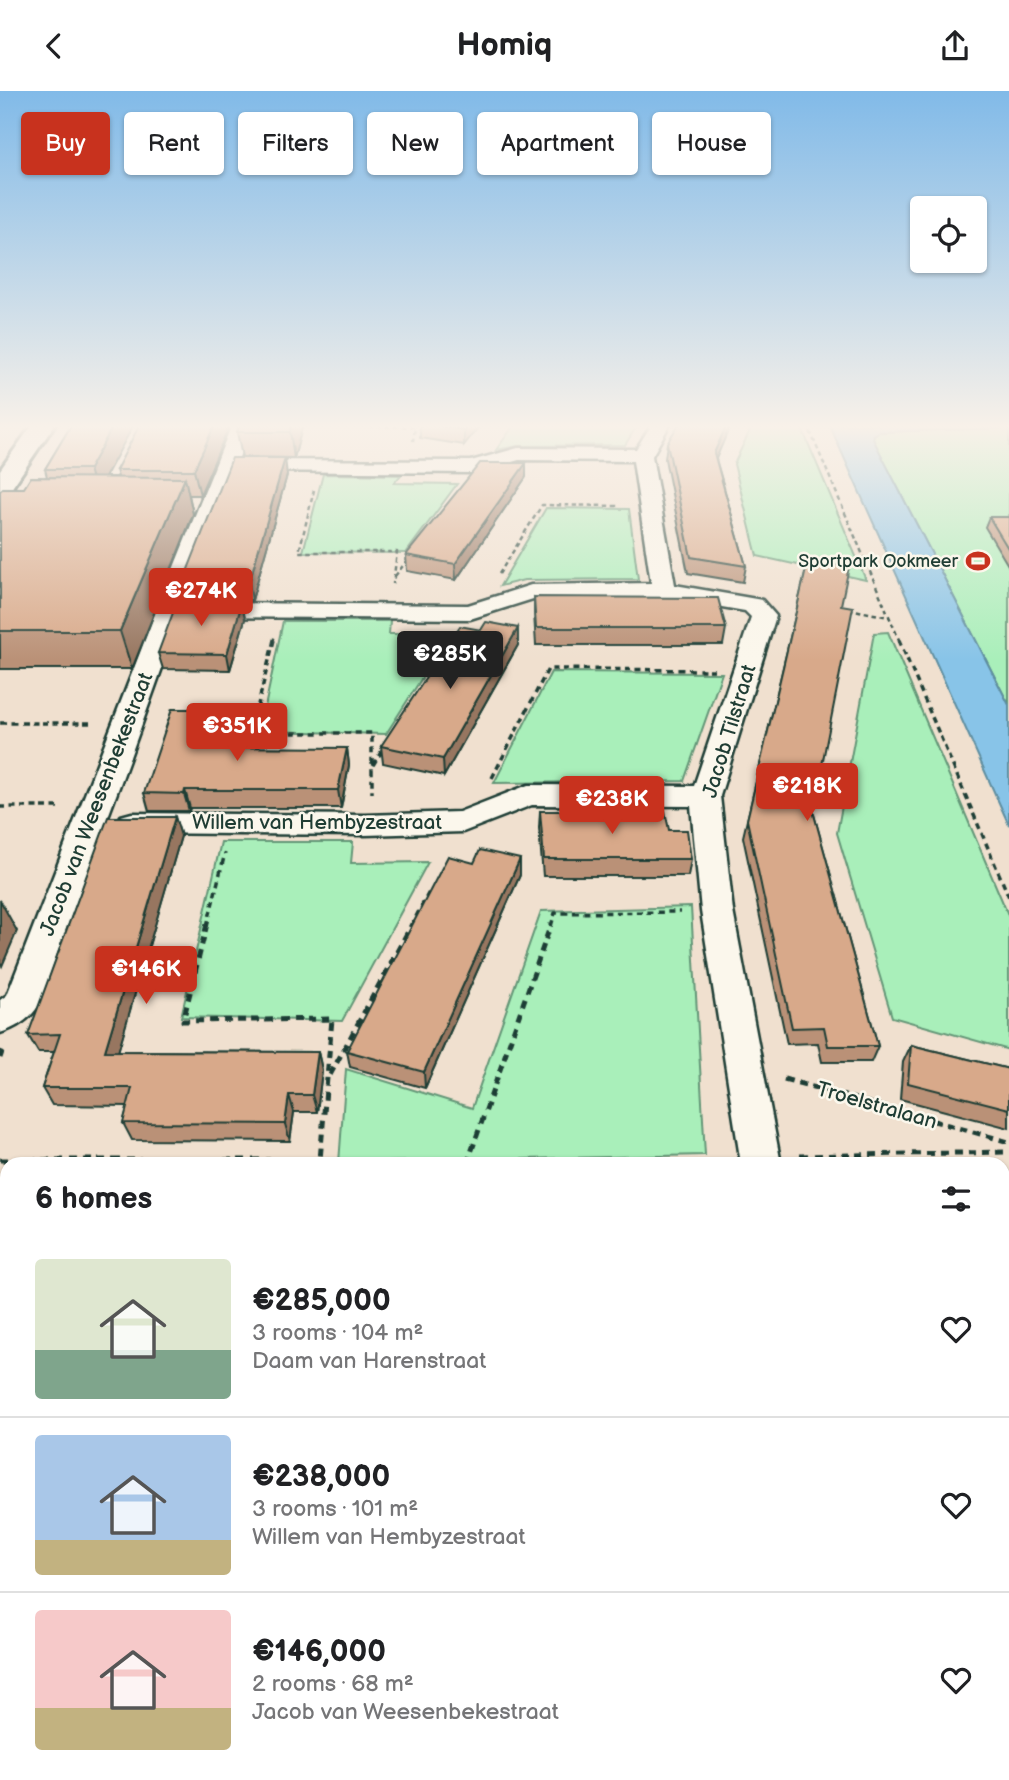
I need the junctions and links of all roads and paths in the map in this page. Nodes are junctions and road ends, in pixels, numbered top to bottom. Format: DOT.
graph roads {
  1 [pos="200,503"];
  2 [pos="311,503"];
  3 [pos="649,503"];
  4 [pos="841,503"];
  5 [pos="650,506"];
  6 [pos="410,557"];
  7 [pos="394,577"];
  8 [pos="496,579"];
  9 [pos="664,590"];
  10 [pos="837,607"];
  11 [pos="169,609"];
  12 [pos="281,610"];
  13 [pos="394,611"];
  14 [pos="890,617"];
  15 [pos="747,670"];
  16 [pos="0,723"];
  17 [pos="127,723"];
  18 [pos="387,744"];
  19 [pos="373,766"];
  20 [pos="486,789"];
  21 [pos="372,793"];
  22 [pos="385,793"];
  23 [pos="705,796"];
  24 [pos="0,807"];
  25 [pos="94,815"];
  26 [pos="233,823"];
  27 [pos="365,825"];
  28 [pos="430,890"];
  29 [pos="1009,897"];
  30 [pos="717,911"];
  31 [pos="0,1019"];
  32 [pos="744,1068"];
  33 [pos="328,1079"];
  34 [pos="1009,1142"];
  35 [pos="1009,1152"];
  36 [pos="320,1157"];
  37 [pos="469,1157"];
  38 [pos="760,1157"];
  39 [pos="854,1157"];
  1 -- 11 [label="street, Jacob van Weesenbekestraat"];
  2 -- 7 [label="path"];
  3 -- 5 [label="street"];
  4 -- 14 [label="path"];
  5 -- 8 [label="path"];
  5 -- 9 [label="street"];
  6 -- 7 [label="path"];
  7 -- 13 [label="path"];
  9 -- 13 [label="street"];
  9 -- 15 [label="street, Jacob Tilstraat"];
  10 -- 14 [label="path"];
  11 -- 12 [label="street"];
  11 -- 17 [label="street, Jacob van Weesenbekestraat"];
  12 -- 13 [label="street"];
  12 -- 19 [label="path"];
  14 -- 29 [label="path"];
  15 -- 20 [label="path"];
  15 -- 23 [label="street, Jacob Tilstraat"];
  16 -- 17 [label="path"];
  17 -- 25 [label="street, Jacob van Weesenbekestraat"];
  18 -- 19 [label="path"];
  19 -- 21 [label="path"];
  21 -- 22 [label="path"];
  21 -- 27 [label="path"];
  23 -- 27 [label="street, Willem van Hembyzestraat"];
  23 -- 30 [label="street, Jacob Tilstraat"];
  24 -- 25 [label="path"];
  25 -- 26 [label="street, Willem van Hembyzestraat"];
  25 -- 31 [label="street, Jacob van Weesenbekestraat"];
  26 -- 27 [label="street, Willem van Hembyzestraat"];
  26 -- 33 [label="path"];
  28 -- 33 [label="path"];
  30 -- 32 [label="street, Jacob Tilstraat"];
  30 -- 37 [label="path"];
  32 -- 34 [label="path, Troelstralaan"];
  32 -- 38 [label="street, Jacob Tilstraat"];
  33 -- 36 [label="path"];
  35 -- 39 [label="path"];
}
